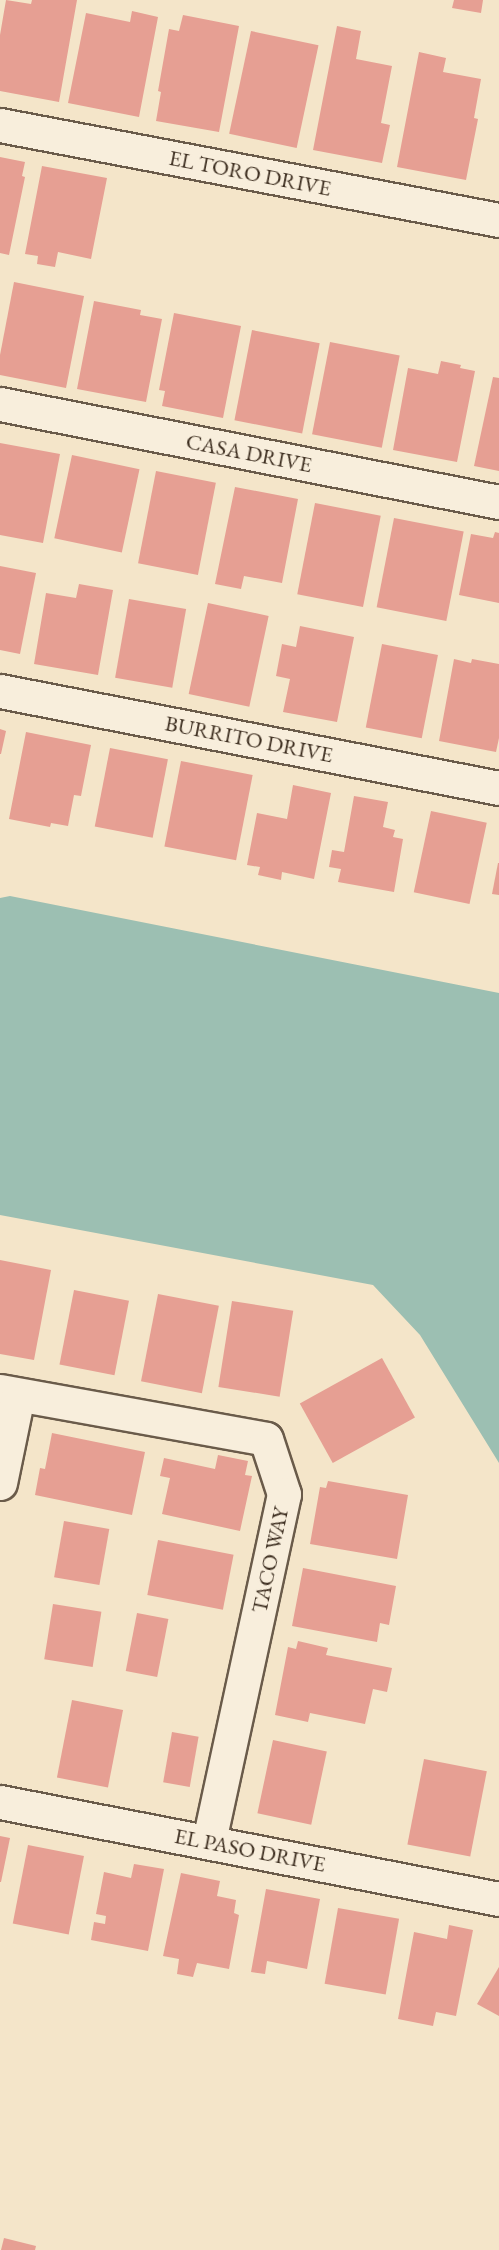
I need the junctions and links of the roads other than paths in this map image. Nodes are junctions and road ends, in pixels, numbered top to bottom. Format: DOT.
graph roads {
  1 [pos="0,125"];
  2 [pos="499,220"];
  3 [pos="0,404"];
  4 [pos="499,502"];
  5 [pos="0,691"];
  6 [pos="499,788"];
  7 [pos="9,1393"];
  8 [pos="0,1483"];
  9 [pos="0,1802"];
  10 [pos="209,1842"];
  11 [pos="499,1899"];
  1 -- 2 [label="street, EL TORO DRIVE"];
  3 -- 4 [label="street, CASA DRIVE"];
  5 -- 6 [label="street, BURRITO DRIVE"];
  7 -- 8 [label="street"];
  7 -- 10 [label="street, TACO WAY"];
  9 -- 10 [label="street, EL PASO DRIVE"];
  10 -- 11 [label="street, EL PASO DRIVE"];
}
